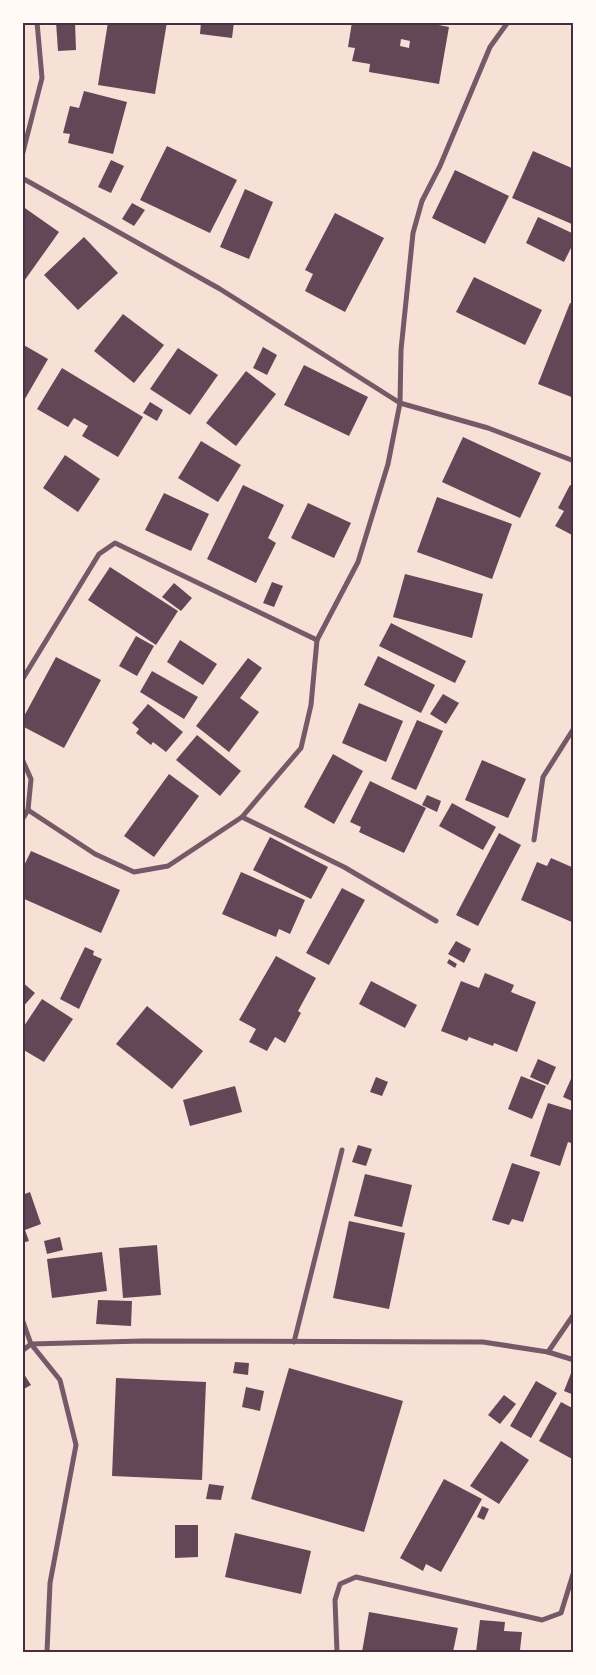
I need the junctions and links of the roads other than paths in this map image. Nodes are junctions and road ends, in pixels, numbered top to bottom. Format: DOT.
graph roads {
  1 [pos="37,22"];
  2 [pos="508,22"];
  3 [pos="22,156"];
  4 [pos="22,178"];
  5 [pos="400,403"];
  6 [pos="574,460"];
  7 [pos="317,640"];
  8 [pos="22,680"];
  9 [pos="574,728"];
  10 [pos="22,759"];
  11 [pos="28,810"];
  12 [pos="242,817"];
  13 [pos="22,820"];
  14 [pos="534,840"];
  15 [pos="436,921"];
  16 [pos="342,1150"];
  17 [pos="574,1314"];
  18 [pos="22,1320"];
  19 [pos="294,1342"];
  20 [pos="30,1344"];
  21 [pos="22,1351"];
  22 [pos="548,1352"];
  23 [pos="574,1360"];
  24 [pos="574,1571"];
  25 [pos="47,1652"];
  26 [pos="337,1652"];
  1 -- 3 [label="street"];
  2 -- 5 [label="street"];
  4 -- 5 [label="street"];
  5 -- 6 [label="street"];
  5 -- 7 [label="street"];
  7 -- 8 [label="street"];
  7 -- 12 [label="street"];
  9 -- 14 [label="street"];
  10 -- 11 [label="street"];
  11 -- 12 [label="street"];
  11 -- 13 [label="street"];
  12 -- 15 [label="street"];
  16 -- 19 [label="street"];
  17 -- 22 [label="street"];
  18 -- 20 [label="street"];
  19 -- 20 [label="street"];
  19 -- 22 [label="street"];
  20 -- 21 [label="street"];
  20 -- 25 [label="street"];
  22 -- 23 [label="street"];
  24 -- 26 [label="street"];
}
